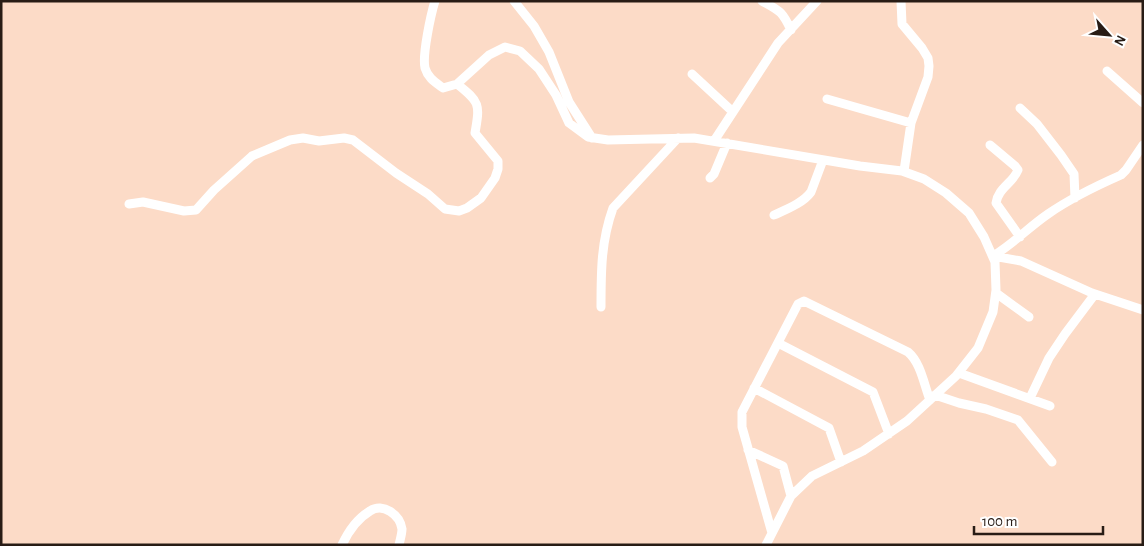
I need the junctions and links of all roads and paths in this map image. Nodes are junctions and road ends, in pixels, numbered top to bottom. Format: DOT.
graph roads {
  1 [pos="436,1"];
  2 [pos="514,1"];
  3 [pos="762,1"];
  4 [pos="817,1"];
  5 [pos="901,1"];
  6 [pos="791,30"];
  7 [pos="1107,71"];
  8 [pos="692,74"];
  9 [pos="457,84"];
  10 [pos="827,99"];
  11 [pos="1143,103"];
  12 [pos="1020,108"];
  13 [pos="733,112"];
  14 [pos="911,123"];
  15 [pos="592,138"];
  16 [pos="678,138"];
  17 [pos="714,141"];
  18 [pos="728,143"];
  19 [pos="990,145"];
  20 [pos="1143,145"];
  21 [pos="823,160"];
  22 [pos="904,171"];
  23 [pos="710,178"];
  24 [pos="1075,198"];
  25 [pos="129,204"];
  26 [pos="774,215"];
  27 [pos="1020,237"];
  28 [pos="993,256"];
  29 [pos="996,293"];
  30 [pos="1096,294"];
  31 [pos="601,307"];
  32 [pos="1143,310"];
  33 [pos="1029,317"];
  34 [pos="778,343"];
  35 [pos="959,372"];
  36 [pos="754,388"];
  37 [pos="932,398"];
  38 [pos="1030,398"];
  39 [pos="1050,406"];
  40 [pos="889,434"];
  41 [pos="748,450"];
  42 [pos="842,462"];
  43 [pos="1052,462"];
  44 [pos="791,496"];
  45 [pos="772,534"];
  46 [pos="342,545"];
  47 [pos="400,545"];
  48 [pos="766,545"];
  1 -- 9 [label="street"];
  2 -- 15 [label="street"];
  3 -- 6 [label="street"];
  4 -- 6 [label="street"];
  5 -- 14 [label="street"];
  6 -- 13 [label="street"];
  7 -- 11 [label="street"];
  8 -- 13 [label="street"];
  9 -- 15 [label="street"];
  9 -- 25 [label="street"];
  10 -- 14 [label="street"];
  12 -- 24 [label="street"];
  13 -- 17 [label="street"];
  14 -- 22 [label="street"];
  15 -- 16 [label="street"];
  16 -- 17 [label="street"];
  16 -- 31 [label="street"];
  17 -- 18 [label="street"];
  18 -- 21 [label="street"];
  18 -- 23 [label="street"];
  19 -- 27 [label="street"];
  20 -- 24 [label="street"];
  21 -- 22 [label="street"];
  21 -- 26 [label="street"];
  22 -- 28 [label="street"];
  24 -- 27 [label="street"];
  27 -- 28 [label="street"];
  28 -- 29 [label="street"];
  28 -- 30 [label="street"];
  29 -- 33 [label="street"];
  29 -- 35 [label="street"];
  30 -- 32 [label="street"];
  30 -- 38 [label="street"];
  34 -- 36 [label="street"];
  34 -- 37 [label="street"];
  34 -- 40 [label="street"];
  35 -- 37 [label="street"];
  35 -- 38 [label="street"];
  36 -- 41 [label="street"];
  36 -- 42 [label="street"];
  37 -- 40 [label="street"];
  37 -- 43 [label="street"];
  38 -- 39 [label="street"];
  40 -- 42 [label="street"];
  41 -- 44 [label="street"];
  41 -- 45 [label="street"];
  42 -- 44 [label="street"];
  44 -- 45 [label="street"];
  45 -- 48 [label="street"];
  46 -- 47 [label="street"];
}
